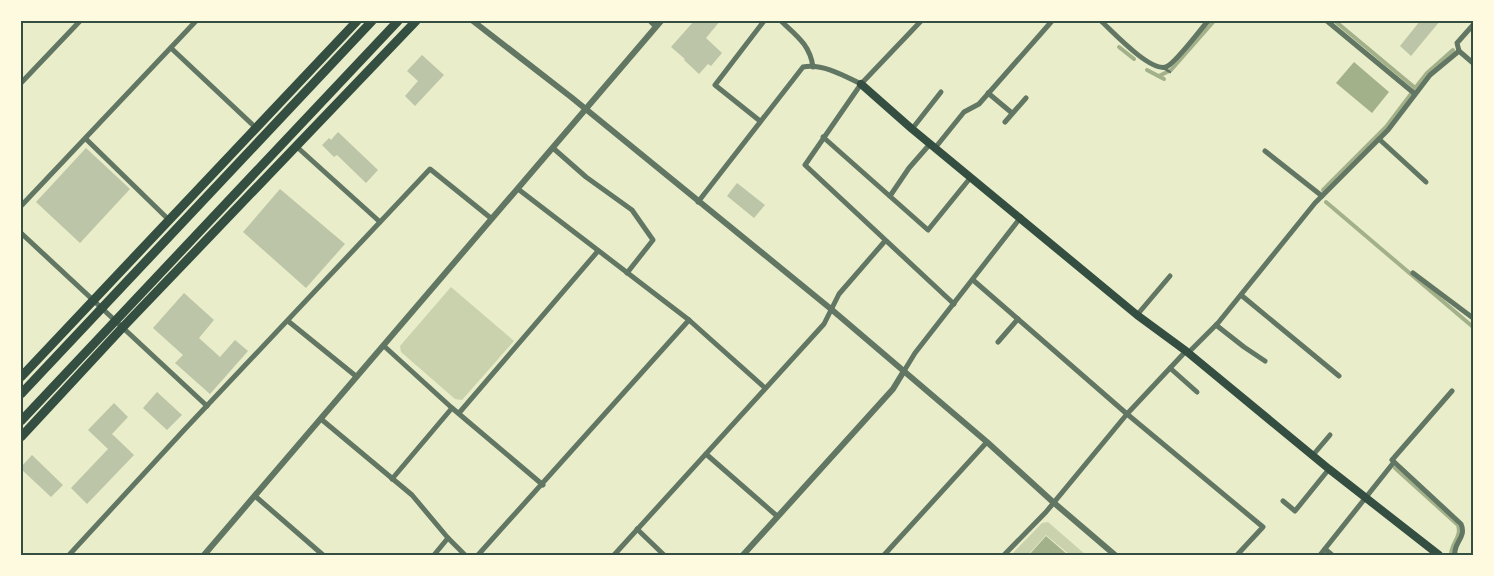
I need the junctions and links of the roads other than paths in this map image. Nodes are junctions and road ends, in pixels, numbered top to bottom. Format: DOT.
graph roads {
  1 [pos="80,21"];
  2 [pos="196,21"];
  3 [pos="357,21"];
  4 [pos="372,21"];
  5 [pos="398,21"];
  6 [pos="416,21"];
  7 [pos="473,21"];
  8 [pos="650,21"];
  9 [pos="661,21"];
  10 [pos="764,21"];
  11 [pos="781,21"];
  12 [pos="920,21"];
  13 [pos="1052,21"];
  14 [pos="1101,21"];
  15 [pos="1208,21"];
  16 [pos="1327,21"];
  17 [pos="1473,25"];
  18 [pos="656,27"];
  19 [pos="171,48"];
  20 [pos="1459,51"];
  21 [pos="1473,63"];
  22 [pos="813,67"];
  23 [pos="1164,68"];
  24 [pos="1170,72"];
  25 [pos="21,83"];
  26 [pos="861,84"];
  27 [pos="941,92"];
  28 [pos="988,94"];
  29 [pos="1415,94"];
  30 [pos="1026,98"];
  31 [pos="586,109"];
  32 [pos="1012,113"];
  33 [pos="760,122"];
  34 [pos="1005,122"];
  35 [pos="256,128"];
  36 [pos="912,129"];
  37 [pos="823,137"];
  38 [pos="86,139"];
  39 [pos="1379,139"];
  40 [pos="932,146"];
  41 [pos="297,147"];
  42 [pos="553,148"];
  43 [pos="1265,151"];
  44 [pos="971,177"];
  45 [pos="1426,182"];
  46 [pos="518,189"];
  47 [pos="890,196"];
  48 [pos="1322,196"];
  49 [pos="698,202"];
  50 [pos="21,206"];
  51 [pos="1021,218"];
  52 [pos="492,219"];
  53 [pos="169,220"];
  54 [pos="380,222"];
  55 [pos="21,233"];
  56 [pos="885,241"];
  57 [pos="598,251"];
  58 [pos="627,273"];
  59 [pos="1413,273"];
  60 [pos="1170,276"];
  61 [pos="973,280"];
  62 [pos="1241,295"];
  63 [pos="94,300"];
  64 [pos="954,304"];
  65 [pos="831,309"];
  66 [pos="1137,315"];
  67 [pos="1473,318"];
  68 [pos="1018,319"];
  69 [pos="689,320"];
  70 [pos="288,321"];
  71 [pos="1216,325"];
  72 [pos="124,327"];
  73 [pos="998,342"];
  74 [pos="384,346"];
  75 [pos="1187,352"];
  76 [pos="1266,361"];
  77 [pos="1170,368"];
  78 [pos="904,371"];
  79 [pos="1339,376"];
  80 [pos="21,377"];
  81 [pos="357,377"];
  82 [pos="765,388"];
  83 [pos="1452,391"];
  84 [pos="1198,392"];
  85 [pos="21,394"];
  86 [pos="207,406"];
  87 [pos="452,408"];
  88 [pos="458,413"];
  89 [pos="1127,414"];
  90 [pos="321,419"];
  91 [pos="21,421"];
  92 [pos="1330,435"];
  93 [pos="21,437"];
  94 [pos="987,442"];
  95 [pos="706,454"];
  96 [pos="1313,455"];
  97 [pos="1394,462"];
  98 [pos="1329,469"];
  99 [pos="392,479"];
  100 [pos="543,485"];
  101 [pos="255,496"];
  102 [pos="1365,498"];
  103 [pos="1283,501"];
  104 [pos="1053,502"];
  105 [pos="777,516"];
  106 [pos="637,529"];
  107 [pos="448,538"];
  108 [pos="1325,549"];
  109 [pos="69,555"];
  110 [pos="204,555"];
  111 [pos="323,555"];
  112 [pos="434,555"];
  113 [pos="465,555"];
  114 [pos="478,555"];
  115 [pos="614,555"];
  116 [pos="664,555"];
  117 [pos="743,555"];
  118 [pos="884,555"];
  119 [pos="1004,555"];
  120 [pos="1115,555"];
  121 [pos="1237,555"];
  122 [pos="1320,555"];
  123 [pos="1332,555"];
  124 [pos="1439,555"];
  125 [pos="1455,555"];
  1 -- 25 [label="street"];
  2 -- 19 [label="street"];
  3 -- 35 [label="highway"];
  4 -- 85 [label="highway"];
  5 -- 91 [label="highway"];
  6 -- 41 [label="highway"];
  7 -- 31 [label="street"];
  8 -- 18 [label="street"];
  9 -- 18 [label="street"];
  10 -- 33 [label="street"];
  11 -- 22 [label="street"];
  12 -- 26 [label="street"];
  13 -- 28 [label="street"];
  14 -- 23 [label="street"];
  15 -- 23 [label="street"];
  16 -- 29 [label="street"];
  17 -- 20 [label="street"];
  18 -- 31 [label="street"];
  19 -- 35 [label="street"];
  19 -- 38 [label="street"];
  20 -- 21 [label="street"];
  20 -- 29 [label="street"];
  22 -- 26 [label="street"];
  22 -- 33 [label="street"];
  23 -- 24 [label="lane"];
  26 -- 36 [label="main road"];
  26 -- 37 [label="street"];
  27 -- 36 [label="street"];
  28 -- 32 [label="street"];
  28 -- 40 [label="street"];
  29 -- 39 [label="street"];
  30 -- 32 [label="street"];
  31 -- 42 [label="street"];
  31 -- 49 [label="street"];
  32 -- 34 [label="street"];
  33 -- 49 [label="street"];
  35 -- 53 [label="highway"];
  36 -- 40 [label="main road"];
  37 -- 47 [label="street"];
  37 -- 56 [label="street"];
  38 -- 50 [label="street"];
  38 -- 53 [label="street"];
  39 -- 45 [label="street"];
  39 -- 48 [label="street"];
  40 -- 44 [label="main road"];
  40 -- 47 [label="street"];
  41 -- 54 [label="street"];
  41 -- 72 [label="highway"];
  42 -- 46 [label="street"];
  42 -- 58 [label="street"];
  43 -- 48 [label="street"];
  44 -- 47 [label="street"];
  44 -- 51 [label="main road"];
  46 -- 52 [label="street"];
  46 -- 57 [label="street"];
  48 -- 62 [label="street"];
  49 -- 65 [label="street"];
  51 -- 61 [label="street"];
  51 -- 66 [label="main road"];
  52 -- 54 [label="street"];
  52 -- 74 [label="street"];
  53 -- 63 [label="highway"];
  54 -- 70 [label="street"];
  55 -- 63 [label="street"];
  56 -- 64 [label="street"];
  56 -- 65 [label="street"];
  57 -- 58 [label="street"];
  57 -- 88 [label="street"];
  58 -- 69 [label="street"];
  59 -- 67 [label="street"];
  60 -- 66 [label="street"];
  61 -- 64 [label="street"];
  61 -- 68 [label="street"];
  62 -- 71 [label="street"];
  62 -- 79 [label="street"];
  63 -- 72 [label="street"];
  63 -- 80 [label="highway"];
  64 -- 78 [label="street"];
  65 -- 78 [label="street"];
  65 -- 82 [label="street"];
  66 -- 75 [label="main road"];
  68 -- 73 [label="street"];
  68 -- 89 [label="street"];
  69 -- 82 [label="street"];
  69 -- 100 [label="street"];
  70 -- 81 [label="street"];
  70 -- 86 [label="street"];
  71 -- 75 [label="street"];
  71 -- 76 [label="street"];
  72 -- 86 [label="street"];
  72 -- 93 [label="highway"];
  74 -- 81 [label="street"];
  74 -- 87 [label="street"];
  75 -- 77 [label="street"];
  75 -- 96 [label="main road"];
  77 -- 84 [label="street"];
  77 -- 89 [label="street"];
  78 -- 94 [label="street"];
  78 -- 105 [label="street"];
  81 -- 90 [label="street"];
  82 -- 95 [label="street"];
  83 -- 97 [label="street"];
  86 -- 109 [label="street"];
  87 -- 88 [label="street"];
  87 -- 99 [label="street"];
  88 -- 100 [label="street"];
  89 -- 104 [label="street"];
  89 -- 121 [label="street"];
  90 -- 99 [label="street"];
  90 -- 101 [label="street"];
  92 -- 96 [label="street"];
  94 -- 104 [label="street"];
  94 -- 118 [label="street"];
  95 -- 105 [label="street"];
  95 -- 106 [label="street"];
  96 -- 98 [label="main road"];
  97 -- 102 [label="street"];
  97 -- 125 [label="street"];
  98 -- 102 [label="main road"];
  98 -- 103 [label="street"];
  99 -- 107 [label="street"];
  100 -- 114 [label="street"];
  101 -- 110 [label="street"];
  101 -- 111 [label="street"];
  102 -- 108 [label="street"];
  102 -- 124 [label="main road"];
  104 -- 119 [label="street"];
  104 -- 120 [label="street"];
  105 -- 117 [label="street"];
  106 -- 115 [label="street"];
  106 -- 116 [label="street"];
  107 -- 112 [label="street"];
  107 -- 113 [label="street"];
  108 -- 122 [label="street"];
  108 -- 123 [label="street"];
}
